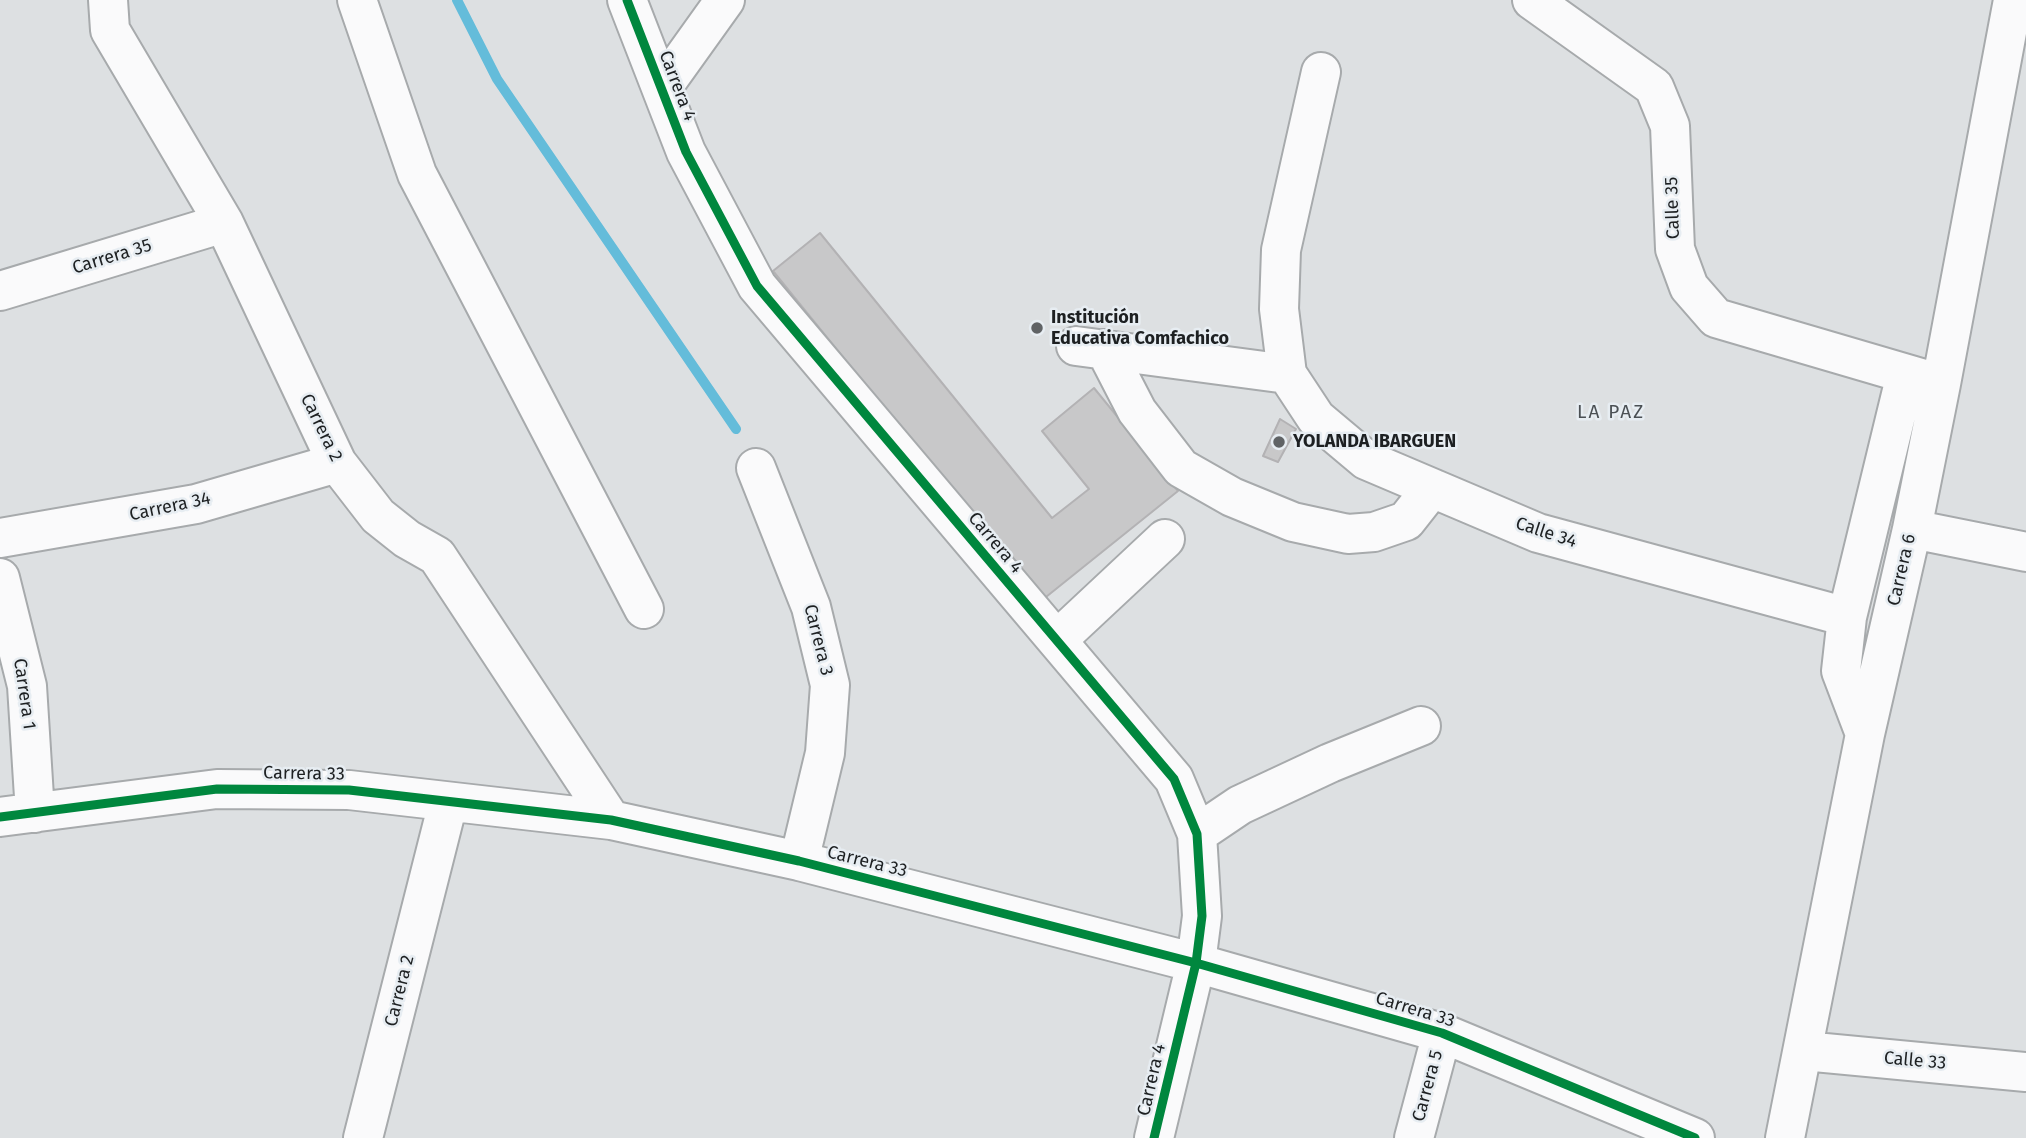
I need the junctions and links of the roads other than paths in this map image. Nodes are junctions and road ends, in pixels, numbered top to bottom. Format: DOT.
graph roads {
  1 [pos="357,0"];
  2 [pos="627,0"];
  3 [pos="725,0"];
  4 [pos="1532,0"];
  5 [pos="2012,6"];
  6 [pos="109,15"];
  7 [pos="1321,72"];
  8 [pos="662,88"];
  9 [pos="225,223"];
  10 [pos="0,291"];
  11 [pos="1287,374"];
  12 [pos="1924,379"];
  13 [pos="337,463"];
  14 [pos="755,468"];
  15 [pos="1432,488"];
  16 [pos="1912,529"];
  17 [pos="0,538"];
  18 [pos="1165,539"];
  19 [pos="2026,552"];
  20 [pos="0,578"];
  21 [pos="644,609"];
  22 [pos="1847,617"];
  23 [pos="1056,640"];
  24 [pos="1421,726"];
  25 [pos="1864,734"];
  26 [pos="448,803"];
  27 [pos="17,815"];
  28 [pos="611,820"];
  29 [pos="1197,834"];
  30 [pos="799,861"];
  31 [pos="1196,963"];
  32 [pos="1442,1033"];
  33 [pos="1804,1051"];
  34 [pos="2026,1072"];
  35 [pos="363,1138"];
  36 [pos="1154,1138"];
  37 [pos="1414,1138"];
  38 [pos="1695,1138"];
  39 [pos="1785,1138"];
  1 -- 21 [label="street"];
  2 -- 8 [label="street, Carrera 4"];
  3 -- 8 [label="street"];
  4 -- 12 [label="street, Calle 35"];
  5 -- 12 [label="street, Carrera 6"];
  6 -- 9 [label="street, Carrera 2"];
  7 -- 11 [label="street"];
  8 -- 23 [label="street, Carrera 4"];
  9 -- 10 [label="street, Carrera 35"];
  9 -- 13 [label="street, Carrera 2"];
  11 -- 15 [label="street, Calle 34"];
  11 -- 15 [label="street"];
  12 -- 16 [label="street, Carrera 6"];
  12 -- 22 [label="street"];
  13 -- 17 [label="street, Carrera 34"];
  13 -- 28 [label="street, Carrera 2"];
  14 -- 30 [label="street, Carrera 3"];
  15 -- 22 [label="street, Calle 34"];
  16 -- 19 [label="street"];
  16 -- 25 [label="street, Carrera 6"];
  18 -- 23 [label="street"];
  20 -- 27 [label="street, Carrera 1"];
  22 -- 25 [label="street"];
  23 -- 29 [label="street, Carrera 4"];
  24 -- 29 [label="street"];
  25 -- 33 [label="street, Carrera 6"];
  26 -- 27 [label="street, Carrera 33"];
  26 -- 28 [label="street, Carrera 33"];
  26 -- 35 [label="street, Carrera 2"];
  28 -- 30 [label="street, Carrera 33"];
  29 -- 31 [label="street, Carrera 4"];
  30 -- 31 [label="street, Carrera 33"];
  31 -- 32 [label="street, Carrera 33"];
  31 -- 36 [label="street, Carrera 4"];
  32 -- 37 [label="street, Carrera 5"];
  32 -- 38 [label="street, Carrera 33"];
  33 -- 34 [label="street, Calle 33"];
  33 -- 39 [label="street, Carrera 6"];
}
